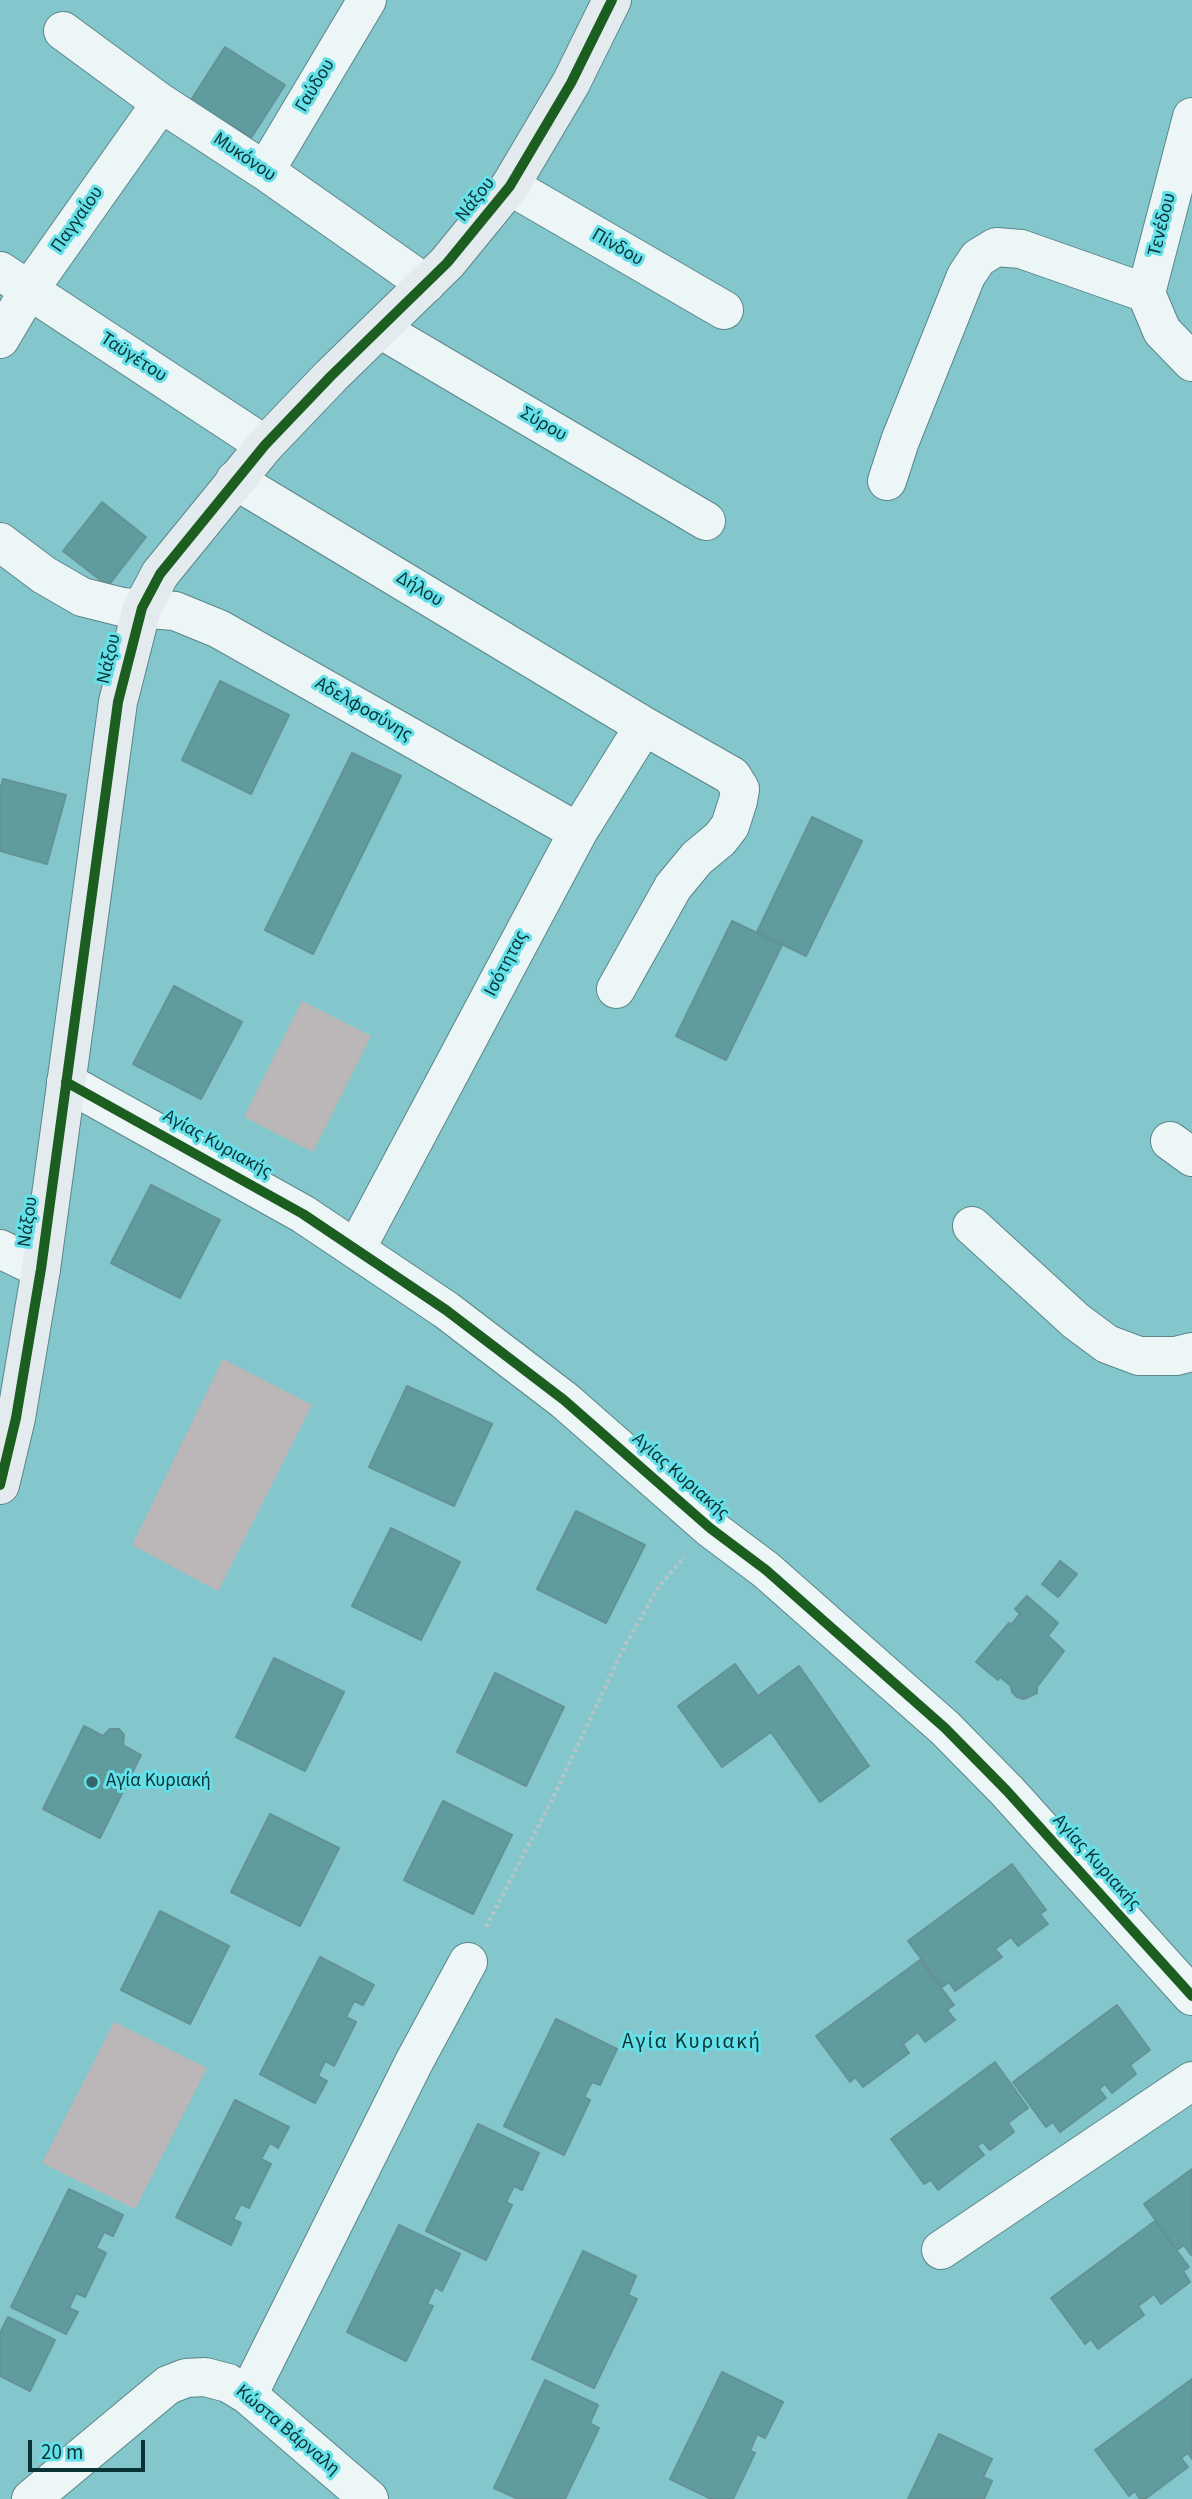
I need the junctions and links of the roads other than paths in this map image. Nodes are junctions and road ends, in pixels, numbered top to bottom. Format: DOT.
graph roads {
  1 [pos="367,0"];
  2 [pos="612,0"];
  3 [pos="63,31"];
  4 [pos="161,103"];
  5 [pos="1192,117"];
  6 [pos="265,171"];
  7 [pos="510,186"];
  8 [pos="15,280"];
  9 [pos="426,284"];
  10 [pos="1146,293"];
  11 [pos="724,310"];
  12 [pos="380,329"];
  13 [pos="0,339"];
  14 [pos="1192,362"];
  15 [pos="265,445"];
  16 [pos="235,480"];
  17 [pos="887,481"];
  18 [pos="706,521"];
  19 [pos="0,542"];
  20 [pos="142,608"];
  21 [pos="644,726"];
  22 [pos="578,832"];
  23 [pos="616,989"];
  24 [pos="66,1082"];
  25 [pos="972,1226"];
  26 [pos="0,1249"];
  27 [pos="356,1249"];
  28 [pos="41,1269"];
  29 [pos="1192,1352"];
  30 [pos="0,1485"];
  31 [pos="468,1962"];
  32 [pos="1192,1996"];
  33 [pos="1192,2081"];
  34 [pos="941,2250"];
  35 [pos="248,2395"];
  36 [pos="32,2499"];
  37 [pos="369,2499"];
  1 -- 6 [label="street, Γαύδου"];
  2 -- 7 [label="street, Νάξου"];
  3 -- 4 [label="street, Μυκόνου"];
  4 -- 6 [label="street, Μυκόνου"];
  4 -- 8 [label="street, Παγγαίου"];
  5 -- 10 [label="street, Τενέδου"];
  6 -- 9 [label="street, Μυκόνου"];
  7 -- 9 [label="street, Νάξου"];
  7 -- 11 [label="street, Πίνδου"];
  8 -- 13 [label="street, Παγγαίου"];
  8 -- 15 [label="street, Ταϋγέτου"];
  9 -- 12 [label="street, Νάξου"];
  10 -- 14 [label="street"];
  10 -- 17 [label="street"];
  12 -- 15 [label="street, Νάξου"];
  12 -- 18 [label="street, Σύρου"];
  15 -- 16 [label="street, Νάξου"];
  16 -- 20 [label="street, Νάξου"];
  16 -- 21 [label="street, Δήλου"];
  19 -- 20 [label="street, Αδελφοσύνης"];
  20 -- 22 [label="street, Αδελφοσύνης"];
  20 -- 24 [label="street, Νάξου"];
  21 -- 22 [label="street, Ισότητας"];
  21 -- 23 [label="street"];
  22 -- 27 [label="street, Ισότητας"];
  24 -- 27 [label="street, Αγίας Κυριακής"];
  24 -- 28 [label="street, Νάξου"];
  25 -- 29 [label="street"];
  26 -- 28 [label="street"];
  27 -- 32 [label="street, Αγίας Κυριακής"];
  28 -- 30 [label="street, Νάξου"];
  31 -- 35 [label="street"];
  33 -- 34 [label="street"];
  35 -- 36 [label="street, Κώστα Βάρναλη"];
  35 -- 37 [label="street, Κώστα Βάρναλη"];
}
